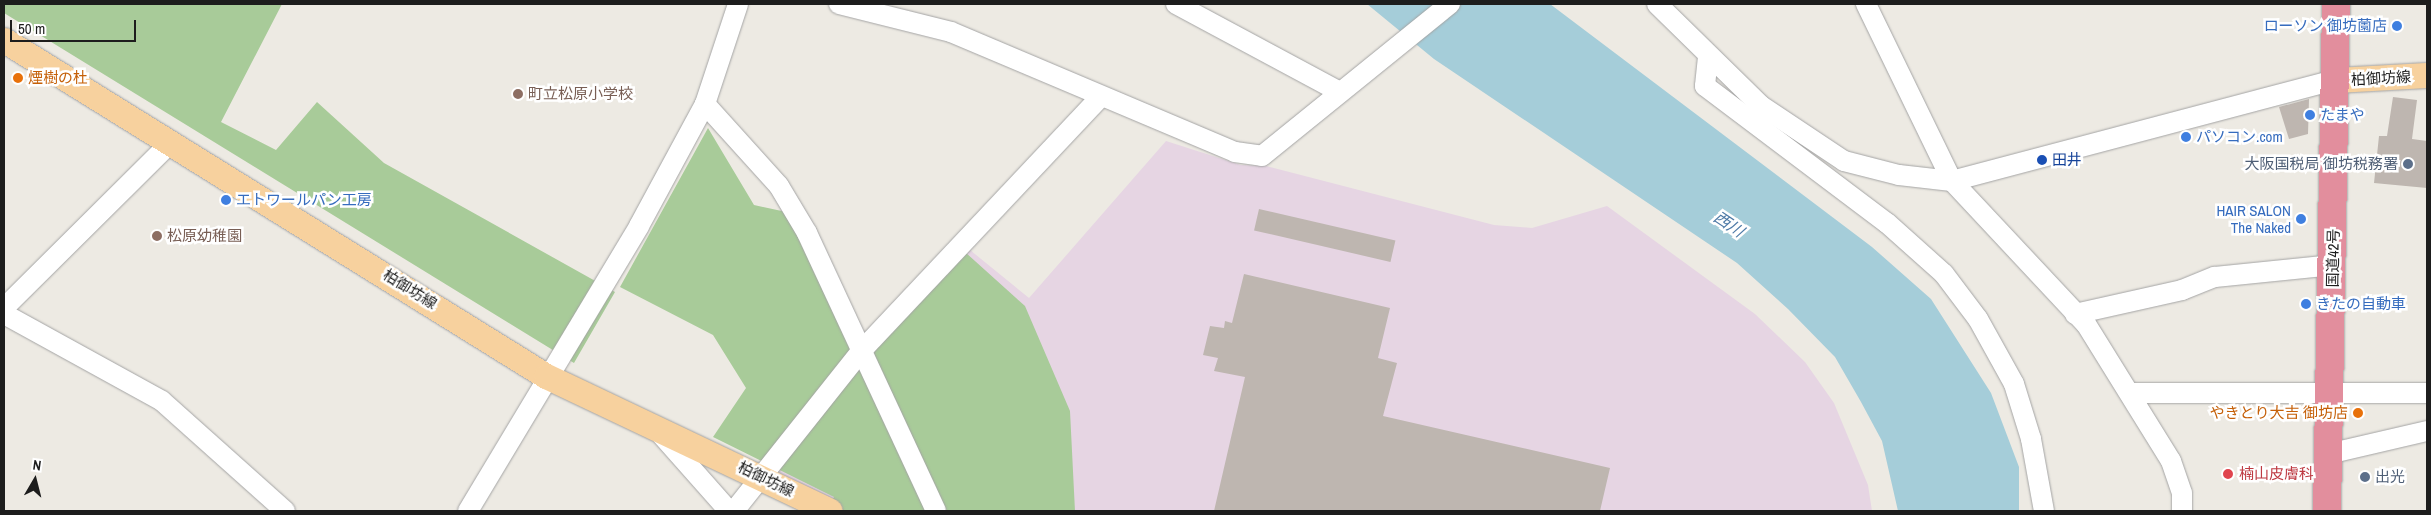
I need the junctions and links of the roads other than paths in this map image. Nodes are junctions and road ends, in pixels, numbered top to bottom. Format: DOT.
graph roads {
  1 [pos="738,4"];
  2 [pos="839,4"];
  3 [pos="1176,4"];
  4 [pos="1450,4"];
  5 [pos="1657,4"];
  6 [pos="1866,4"];
  7 [pos="2336,4"];
  8 [pos="4,40"];
  9 [pos="1708,57"];
  10 [pos="2427,75"];
  11 [pos="2335,80"];
  12 [pos="1338,91"];
  13 [pos="1100,96"];
  14 [pos="705,104"];
  15 [pos="169,144"];
  16 [pos="1952,181"];
  17 [pos="2333,265"];
  18 [pos="4,308"];
  19 [pos="4,314"];
  20 [pos="2075,314"];
  21 [pos="863,349"];
  22 [pos="546,376"];
  23 [pos="2130,393"];
  24 [pos="2330,393"];
  25 [pos="2427,393"];
  26 [pos="657,430"];
  27 [pos="2427,431"];
  28 [pos="2328,454"];
  29 [pos="761,475"];
  30 [pos="285,511"];
  31 [pos="468,511"];
  32 [pos="729,511"];
  33 [pos="734,511"];
  34 [pos="830,511"];
  35 [pos="936,511"];
  36 [pos="2044,511"];
  37 [pos="2182,511"];
  38 [pos="2328,511"];
  1 -- 14 [label="street"];
  2 -- 13 [label="street"];
  3 -- 12 [label="street"];
  4 -- 12 [label="street"];
  5 -- 9 [label="street"];
  6 -- 16 [label="street"];
  7 -- 11 [label="highway, 国道42号"];
  8 -- 15 [label="main road, 柏御坊線"];
  9 -- 16 [label="street"];
  9 -- 36 [label="street"];
  10 -- 11 [label="main road, 柏御坊線"];
  11 -- 16 [label="street"];
  11 -- 17 [label="highway, 国道42号"];
  12 -- 13 [label="street"];
  13 -- 21 [label="street"];
  14 -- 21 [label="street"];
  14 -- 22 [label="street"];
  15 -- 18 [label="street"];
  15 -- 22 [label="main road, 柏御坊線"];
  16 -- 20 [label="street"];
  17 -- 20 [label="street"];
  17 -- 24 [label="highway, 国道42号"];
  19 -- 30 [label="street"];
  20 -- 23 [label="street"];
  21 -- 29 [label="street"];
  21 -- 35 [label="street"];
  22 -- 26 [label="main road, 柏御坊線"];
  22 -- 31 [label="street"];
  23 -- 24 [label="street"];
  23 -- 37 [label="street"];
  24 -- 25 [label="street"];
  24 -- 28 [label="highway, 国道42号"];
  26 -- 29 [label="main road, 柏御坊線"];
  26 -- 32 [label="street"];
  27 -- 28 [label="street"];
  28 -- 38 [label="highway, 国道42号"];
  29 -- 33 [label="street"];
  29 -- 34 [label="main road, 柏御坊線"];
}
